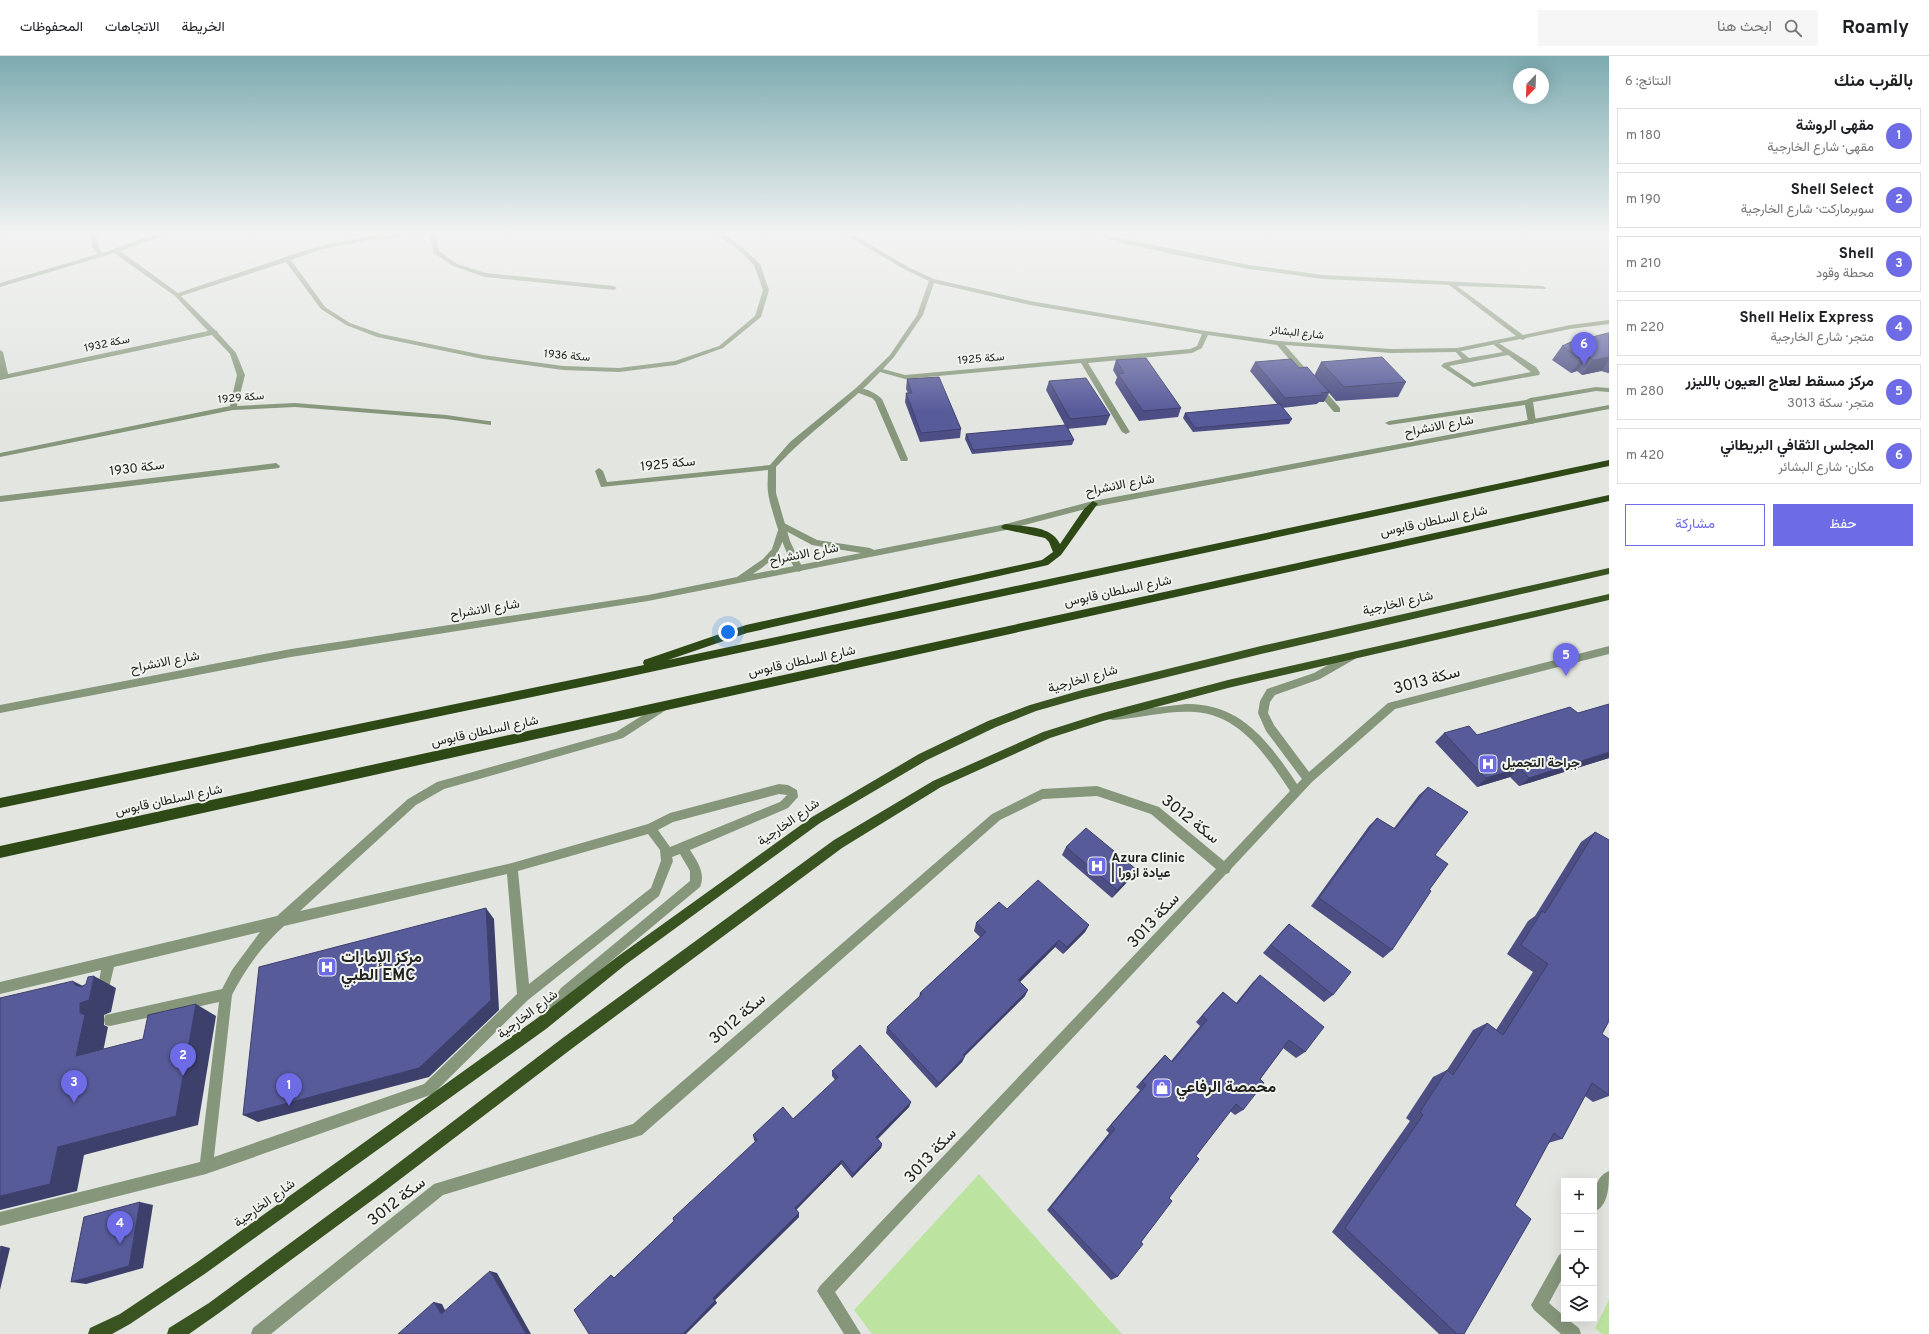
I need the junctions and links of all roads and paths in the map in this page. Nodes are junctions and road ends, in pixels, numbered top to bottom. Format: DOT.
graph roads {
  1 [pos="173,292"];
  2 [pos="188,292"];
  3 [pos="311,292"];
  4 [pos="766,292"];
  5 [pos="928,292"];
  6 [pos="979,292"];
  7 [pos="1461,292"];
  8 [pos="178,295"];
  9 [pos="1609,322"];
  10 [pos="1595,324"];
  11 [pos="1609,326"];
  12 [pos="215,332"];
  13 [pos="1206,333"];
  14 [pos="1523,338"];
  15 [pos="1279,343"];
  16 [pos="1495,343"];
  17 [pos="1457,350"];
  18 [pos="0,352"];
  19 [pos="1510,353"];
  20 [pos="1467,360"];
  21 [pos="1084,362"];
  22 [pos="880,370"];
  23 [pos="2,378"];
  24 [pos="859,390"];
  25 [pos="1609,390"];
  26 [pos="1528,402"];
  27 [pos="1609,407"];
  28 [pos="232,408"];
  29 [pos="1337,410"];
  30 [pos="1532,422"];
  31 [pos="488,423"];
  32 [pos="1389,423"];
  33 [pos="1126,432"];
  34 [pos="0,455"];
  35 [pos="904,459"];
  36 [pos="1609,463"];
  37 [pos="276,466"];
  38 [pos="772,467"];
  39 [pos="600,471"];
  40 [pos="1609,498"];
  41 [pos="0,499"];
  42 [pos="1093,504"];
  43 [pos="782,527"];
  44 [pos="1006,527"];
  45 [pos="882,552"];
  46 [pos="1058,553"];
  47 [pos="799,569"];
  48 [pos="1609,572"];
  49 [pos="735,581"];
  50 [pos="1609,596"];
  51 [pos="1609,650"];
  52 [pos="1354,654"];
  53 [pos="604,678"];
  54 [pos="662,707"];
  55 [pos="0,709"];
  56 [pos="1103,717"];
  57 [pos="1308,779"];
  58 [pos="1296,792"];
  59 [pos="0,803"];
  60 [pos="651,828"];
  61 [pos="682,849"];
  62 [pos="0,852"];
  63 [pos="666,854"];
  64 [pos="512,868"];
  65 [pos="1225,870"];
  66 [pos="281,920"];
  67 [pos="110,963"];
  68 [pos="0,988"];
  69 [pos="103,992"];
  70 [pos="226,994"];
  71 [pos="524,996"];
  72 [pos="110,1020"];
  73 [pos="541,1024"];
  74 [pos="206,1167"];
  75 [pos="1609,1178"];
  76 [pos="1597,1200"];
  77 [pos="0,1219"];
  78 [pos="1561,1266"];
  79 [pos="96,1334"];
  80 [pos="175,1334"];
  81 [pos="259,1334"];
  82 [pos="853,1334"];
  83 [pos="1573,1334"];
  1 -- 8 [label="street"];
  2 -- 8 [label="street"];
  3 -- 4 [label="street, سكة 1936"];
  5 -- 22 [label="street"];
  6 -- 13 [label="street, شارع البشائر"];
  7 -- 14 [label="street"];
  8 -- 12 [label="street"];
  9 -- 10 [label="street, شارع البشائر"];
  10 -- 11 [label="street, شارع البشائر"];
  10 -- 14 [label="street, شارع البشائر"];
  12 -- 23 [label="street, سكة 1932"];
  12 -- 28 [label="street"];
  13 -- 15 [label="street, شارع البشائر"];
  13 -- 21 [label="street, سكة 1925"];
  14 -- 16 [label="street, شارع البشائر"];
  15 -- 17 [label="street, شارع البشائر"];
  15 -- 29 [label="street"];
  16 -- 17 [label="street, شارع البشائر"];
  16 -- 19 [label="street"];
  17 -- 20 [label="street"];
  18 -- 23 [label="street, سكة 1932"];
  19 -- 20 [label="street"];
  19 -- 20 [label="street"];
  21 -- 22 [label="street, سكة 1925"];
  21 -- 33 [label="street"];
  22 -- 24 [label="street"];
  24 -- 35 [label="street"];
  24 -- 38 [label="street"];
  25 -- 26 [label="street"];
  26 -- 30 [label="street"];
  26 -- 32 [label="street"];
  27 -- 30 [label="street, شارع الانشراح"];
  28 -- 31 [label="street, سكة 1929"];
  28 -- 34 [label="street, سكة 1929"];
  30 -- 42 [label="street, شارع الانشراح"];
  36 -- 53 [label="highway, شارع السلطان قابوس"];
  37 -- 41 [label="street, سكة 1930"];
  38 -- 39 [label="street, سكة 1925"];
  38 -- 43 [label="street"];
  40 -- 54 [label="highway, شارع السلطان قابوس"];
  42 -- 44 [label="street, شارع الانشراح"];
  42 -- 46 [label="highway"];
  43 -- 45 [label="street"];
  43 -- 47 [label="street"];
  43 -- 49 [label="street"];
  44 -- 45 [label="street, شارع الانشراح"];
  44 -- 46 [label="highway"];
  45 -- 47 [label="street, شارع الانشراح"];
  46 -- 53 [label="highway"];
  47 -- 49 [label="street, شارع الانشراح"];
  48 -- 73 [label="main road, شارع الخارجية"];
  49 -- 55 [label="street, شارع الانشراح"];
  50 -- 52 [label="main road"];
  51 -- 57 [label="street, سكة 3013"];
  52 -- 56 [label="main road"];
  52 -- 57 [label="street"];
  53 -- 59 [label="highway, شارع السلطان قابوس"];
  54 -- 62 [label="highway, شارع السلطان قابوس"];
  54 -- 66 [label="street"];
  56 -- 58 [label="street"];
  56 -- 80 [label="main road"];
  57 -- 58 [label="street, سكة 3013"];
  58 -- 65 [label="street, سكة 3013"];
  60 -- 61 [label="street"];
  60 -- 63 [label="street"];
  60 -- 64 [label="street"];
  61 -- 63 [label="street"];
  61 -- 73 [label="street"];
  63 -- 71 [label="street"];
  64 -- 66 [label="street"];
  64 -- 71 [label="street"];
  65 -- 81 [label="street, سكة 3012"];
  65 -- 82 [label="street, سكة 3013"];
  66 -- 67 [label="street"];
  66 -- 70 [label="street"];
  67 -- 68 [label="street"];
  67 -- 69 [label="street"];
  70 -- 72 [label="street"];
  70 -- 74 [label="street"];
  71 -- 74 [label="street"];
  73 -- 79 [label="main road, شارع الخارجية"];
  74 -- 77 [label="street"];
  75 -- 76 [label="street"];
  78 -- 83 [label="street"];
}
